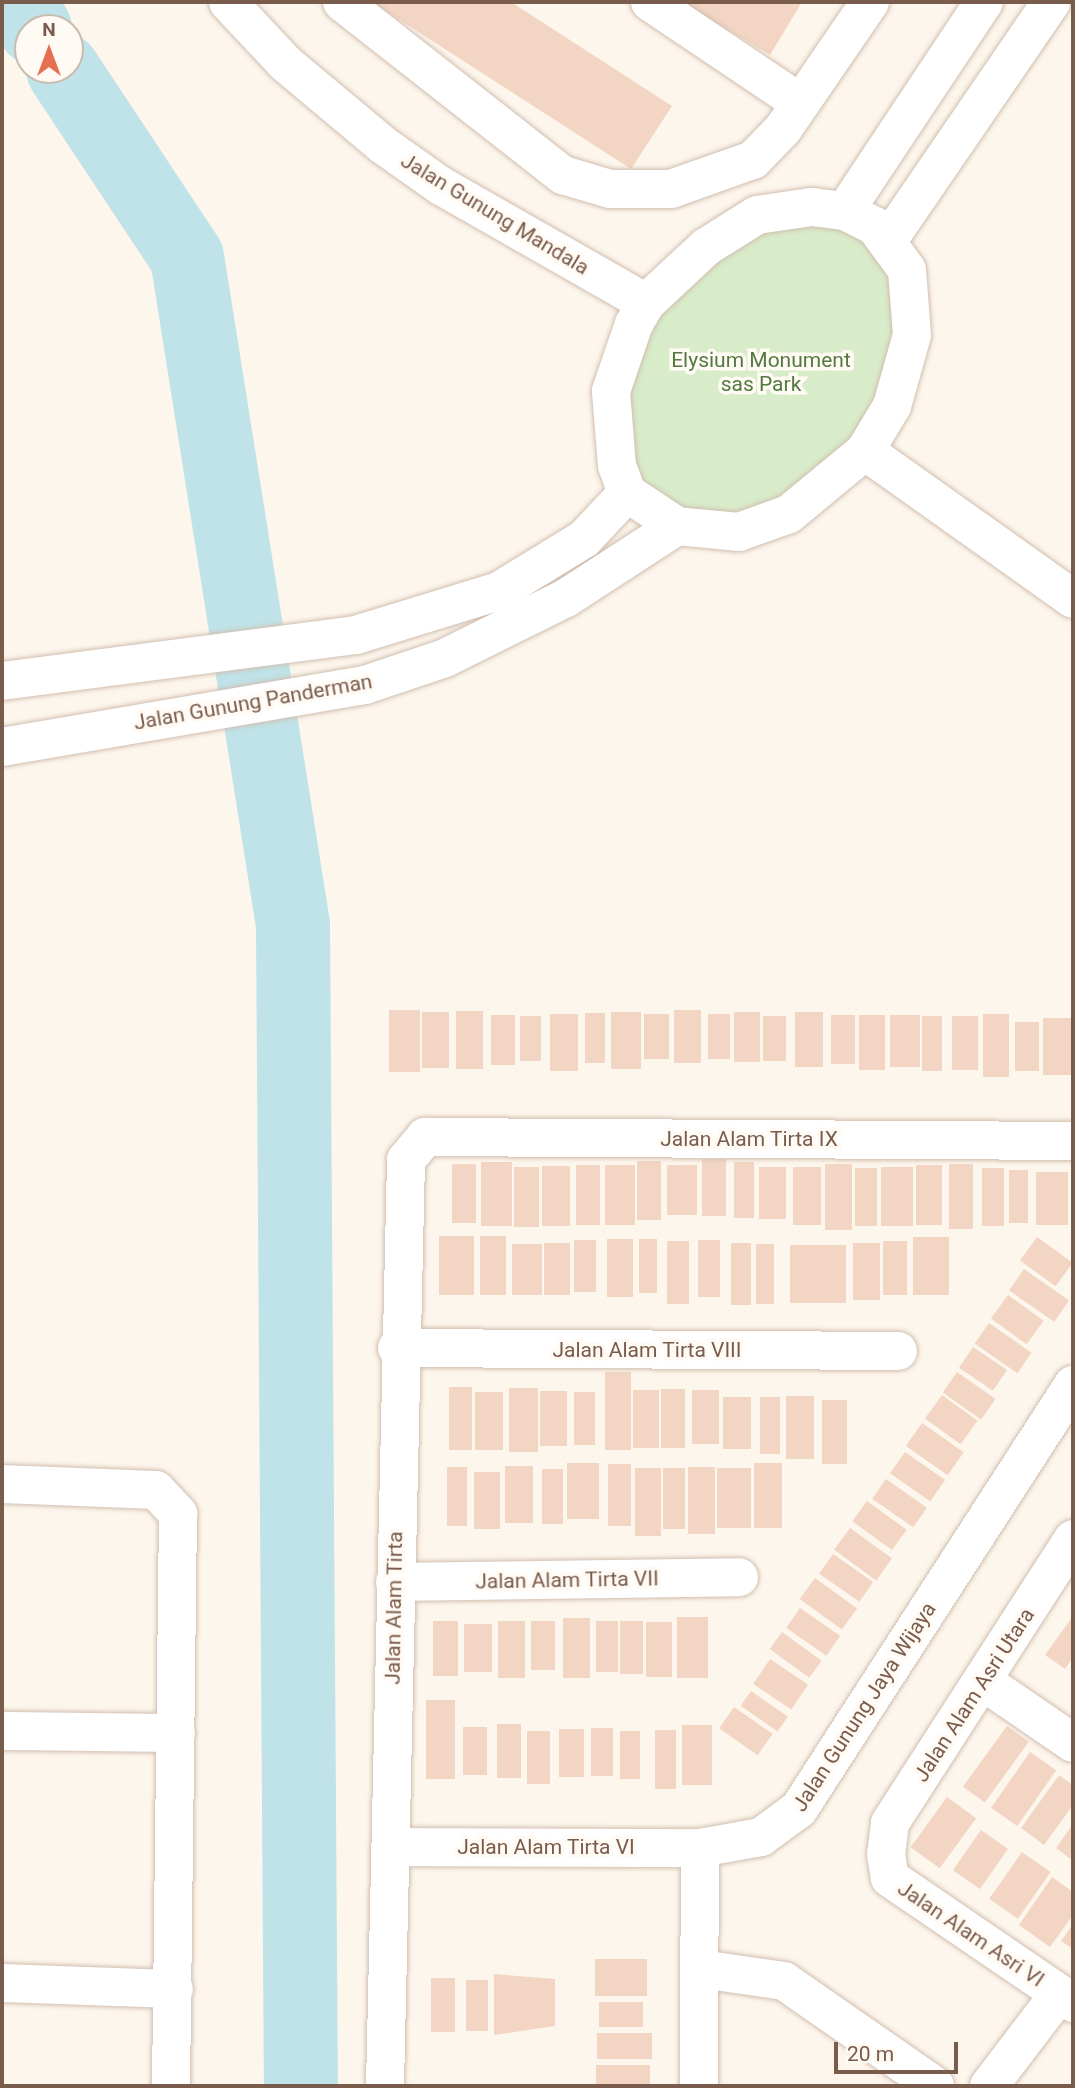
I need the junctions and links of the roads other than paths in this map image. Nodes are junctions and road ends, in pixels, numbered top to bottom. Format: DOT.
graph roads {
  1 [pos="342,2"];
  2 [pos="650,2"];
  3 [pos="870,2"];
  4 [pos="984,2"];
  5 [pos="1051,2"];
  6 [pos="234,3"];
  7 [pos="799,102"];
  8 [pos="845,211"];
  9 [pos="889,240"];
  10 [pos="646,303"];
  11 [pos="865,451"];
  12 [pos="627,493"];
  13 [pos="677,526"];
  14 [pos="1073,599"];
  15 [pos="2,681"];
  16 [pos="2,747"];
  17 [pos="425,1137"];
  18 [pos="1073,1141"];
  19 [pos="397,1348"];
  20 [pos="898,1351"];
  21 [pos="1073,1385"];
  22 [pos="2,1484"];
  23 [pos="1073,1539"];
  24 [pos="738,1577"];
  25 [pos="395,1582"];
  26 [pos="984,1682"];
  27 [pos="2,1731"];
  28 [pos="176,1732"];
  29 [pos="1073,1744"];
  30 [pos="392,1847"];
  31 [pos="699,1848"];
  32 [pos="886,1854"];
  33 [pos="701,1969"];
  34 [pos="2,1983"];
  35 [pos="174,1989"];
  36 [pos="1066,1998"];
  37 [pos="171,2086"];
  38 [pos="385,2086"];
  39 [pos="699,2086"];
  40 [pos="935,2086"];
  41 [pos="989,2086"];
  1 -- 7 [label="street"];
  2 -- 7 [label="street"];
  3 -- 7 [label="street"];
  4 -- 8 [label="street"];
  5 -- 9 [label="street"];
  6 -- 10 [label="street, Jalan Gunung Mandala"];
  8 -- 9 [label="street"];
  8 -- 10 [label="street"];
  9 -- 11 [label="street"];
  10 -- 12 [label="street"];
  11 -- 13 [label="street"];
  11 -- 14 [label="street"];
  12 -- 13 [label="street"];
  12 -- 15 [label="street"];
  13 -- 16 [label="street, Jalan Gunung Panderman"];
  17 -- 18 [label="street, Jalan Alam Tirta IX"];
  17 -- 19 [label="street, Jalan Alam Tirta"];
  19 -- 20 [label="street, Jalan Alam Tirta VIII"];
  19 -- 25 [label="street, Jalan Alam Tirta"];
  21 -- 31 [label="street, Jalan Gunung Jaya Wijaya"];
  22 -- 28 [label="street"];
  23 -- 26 [label="street, Jalan Alam Asri Utara"];
  24 -- 25 [label="street, Jalan Alam Tirta VII"];
  25 -- 30 [label="street, Jalan Alam Tirta"];
  26 -- 29 [label="street"];
  26 -- 32 [label="street, Jalan Alam Asri Utara"];
  27 -- 28 [label="street"];
  28 -- 35 [label="street"];
  30 -- 31 [label="street, Jalan Alam Tirta VI"];
  30 -- 38 [label="street, Jalan Alam Tirta"];
  31 -- 33 [label="street"];
  32 -- 36 [label="street, Jalan Alam Asri VI"];
  33 -- 39 [label="street"];
  33 -- 40 [label="street"];
  34 -- 35 [label="street"];
  35 -- 37 [label="street"];
  36 -- 41 [label="street"];
}
